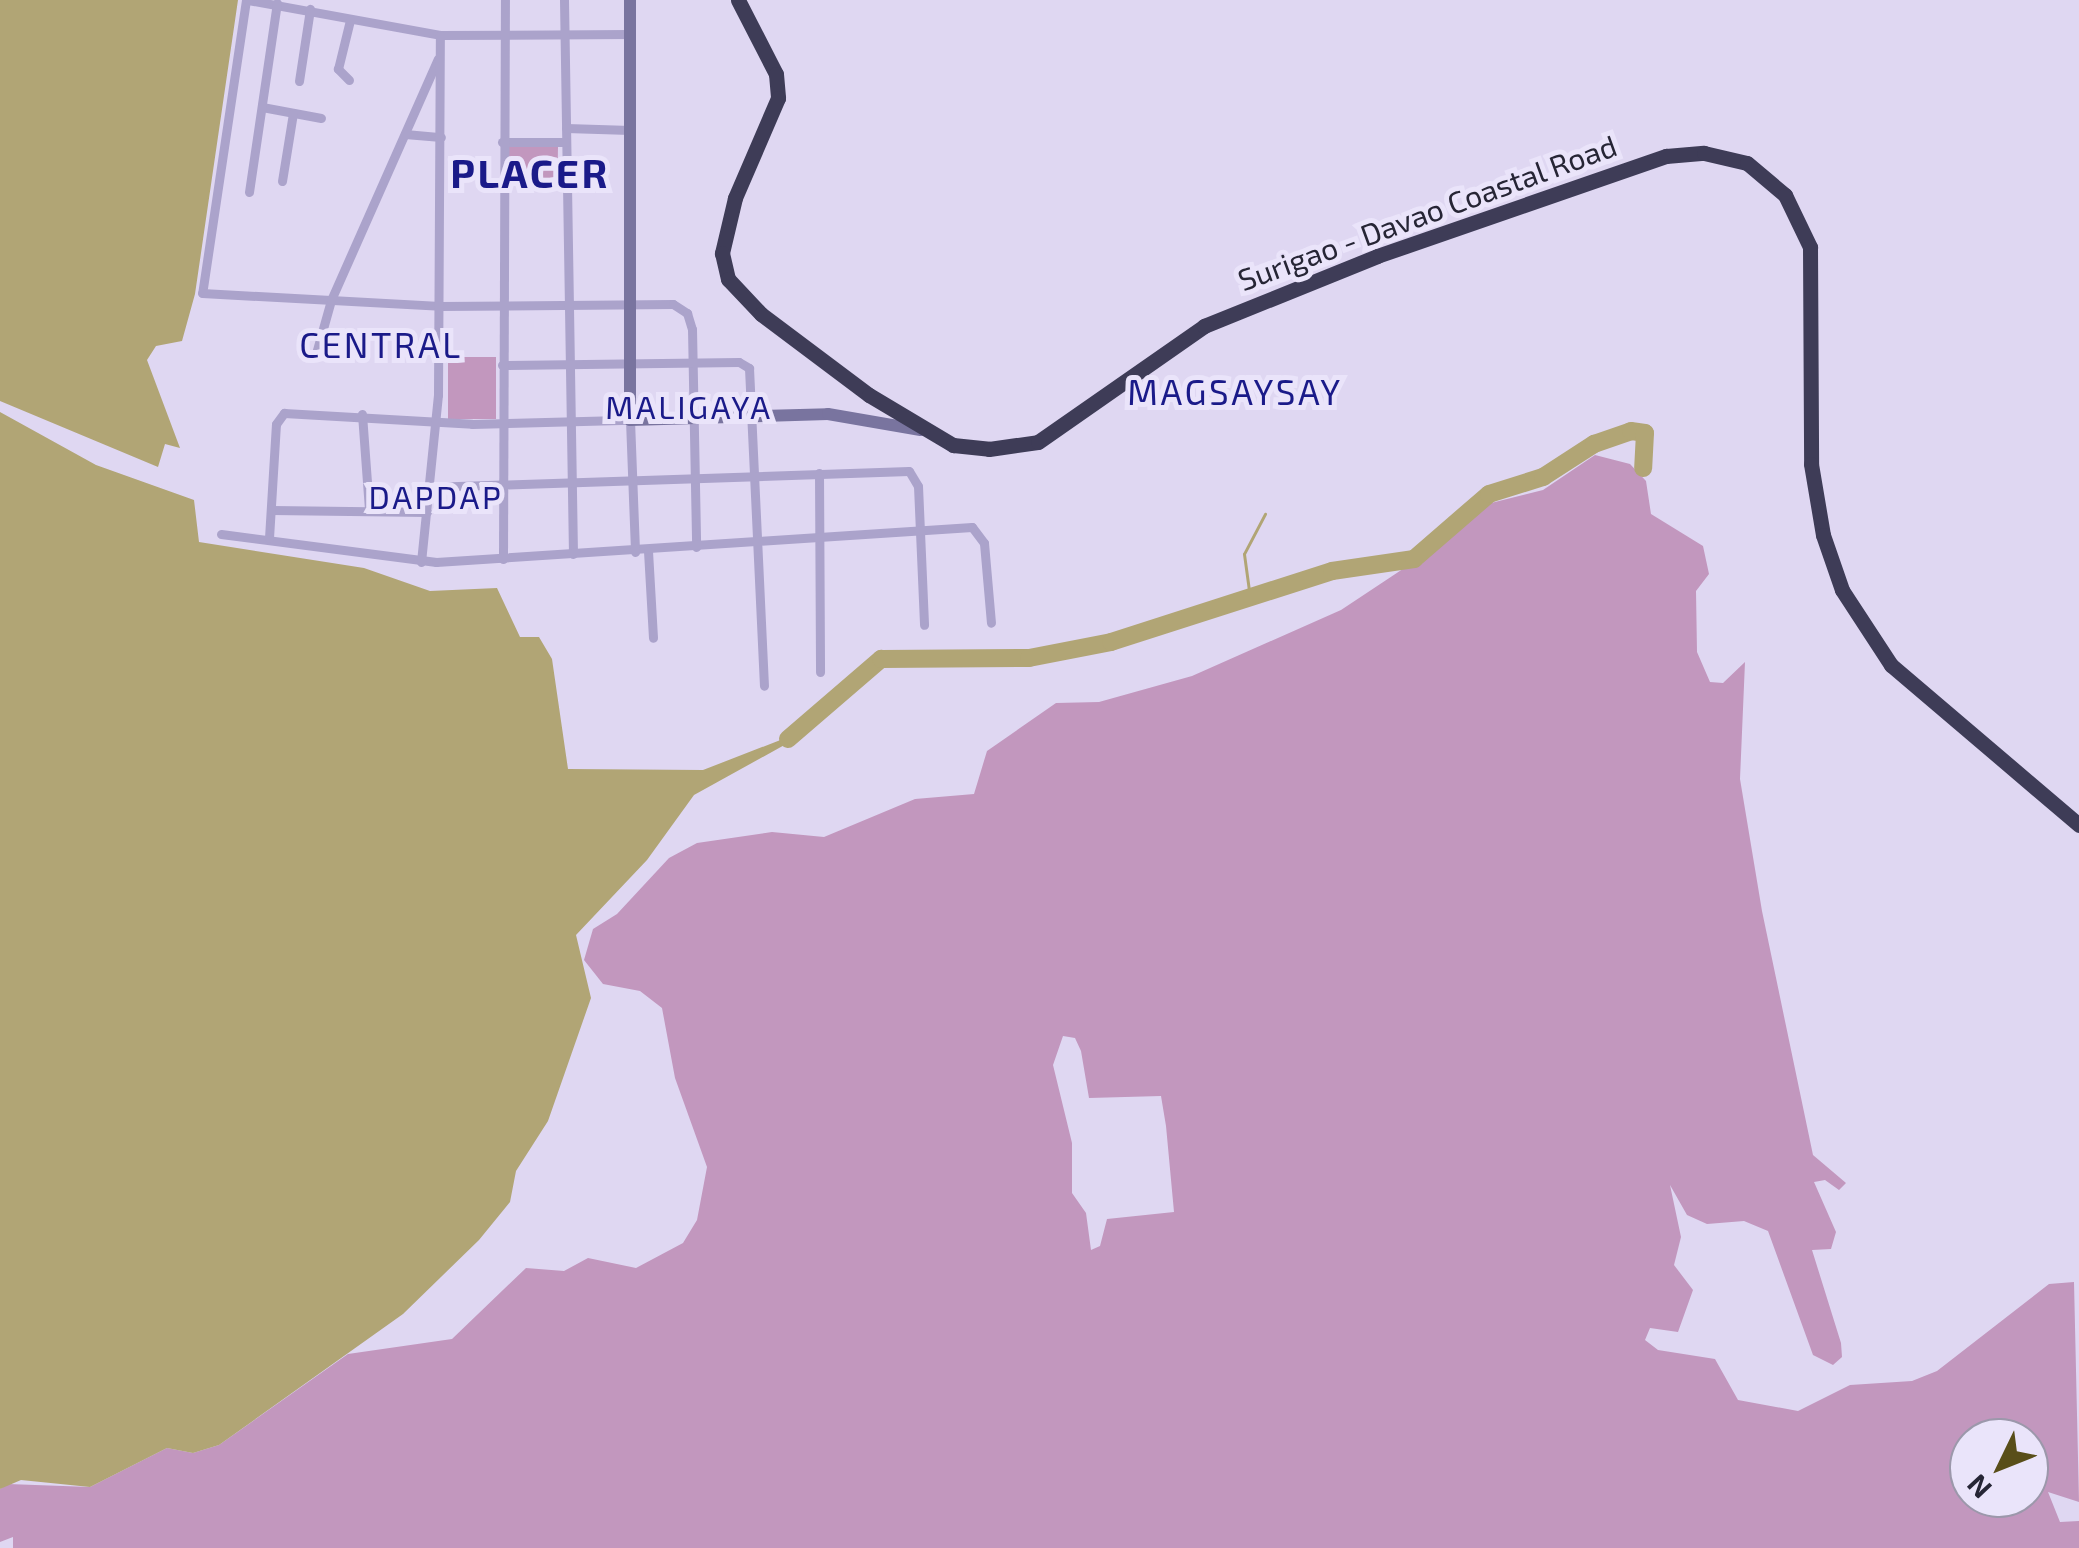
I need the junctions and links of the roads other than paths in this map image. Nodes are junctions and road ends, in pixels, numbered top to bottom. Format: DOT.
graph roads {
  1 [pos="247,0"];
  2 [pos="505,0"];
  3 [pos="564,0"];
  4 [pos="630,0"];
  5 [pos="738,0"];
  6 [pos="277,3"];
  7 [pos="310,8"];
  8 [pos="350,20"];
  9 [pos="630,34"];
  10 [pos="440,35"];
  11 [pos="506,36"];
  12 [pos="564,36"];
  13 [pos="439,57"];
  14 [pos="349,80"];
  15 [pos="299,81"];
  16 [pos="262,106"];
  17 [pos="293,113"];
  18 [pos="321,118"];
  19 [pos="566,128"];
  20 [pos="630,130"];
  21 [pos="404,134"];
  22 [pos="441,137"];
  23 [pos="502,142"];
  24 [pos="565,142"];
  25 [pos="282,181"];
  26 [pos="249,192"];
  27 [pos="330,300"];
  28 [pos="566,304"];
  29 [pos="631,304"];
  30 [pos="504,305"];
  31 [pos="440,306"];
  32 [pos="315,357"];
  33 [pos="567,362"];
  34 [pos="691,362"];
  35 [pos="631,364"];
  36 [pos="502,366"];
  37 [pos="362,414"];
  38 [pos="750,415"];
  39 [pos="693,416"];
  40 [pos="630,420"];
  41 [pos="434,422"];
  42 [pos="569,423"];
  43 [pos="504,424"];
  44 [pos="922,430"];
  45 [pos="819,473"];
  46 [pos="754,474"];
  47 [pos="632,482"];
  48 [pos="693,482"];
  49 [pos="569,484"];
  50 [pos="503,486"];
  51 [pos="429,487"];
  52 [pos="272,510"];
  53 [pos="369,510"];
  54 [pos="427,512"];
  55 [pos="919,530"];
  56 [pos="222,534"];
  57 [pos="269,538"];
  58 [pos="820,538"];
  59 [pos="759,543"];
  60 [pos="696,547"];
  61 [pos="648,551"];
  62 [pos="635,552"];
  63 [pos="572,554"];
  64 [pos="503,559"];
  65 [pos="422,562"];
  66 [pos="991,623"];
  67 [pos="924,626"];
  68 [pos="653,638"];
  69 [pos="820,672"];
  70 [pos="764,686"];
  71 [pos="2079,826"];
  1 -- 6 [label="street"];
  1 -- 27 [label="street"];
  2 -- 11 [label="street"];
  3 -- 12 [label="street"];
  4 -- 9 [label="street"];
  5 -- 44 [label="highway, Surigao - Davao Coastal Road"];
  6 -- 7 [label="street"];
  6 -- 16 [label="street"];
  7 -- 8 [label="street"];
  7 -- 15 [label="street"];
  8 -- 10 [label="street"];
  8 -- 14 [label="street"];
  9 -- 12 [label="street"];
  9 -- 20 [label="street"];
  10 -- 11 [label="street"];
  10 -- 13 [label="street"];
  11 -- 12 [label="street"];
  11 -- 23 [label="street"];
  12 -- 19 [label="street"];
  13 -- 21 [label="street"];
  13 -- 22 [label="street"];
  16 -- 17 [label="street"];
  16 -- 26 [label="street"];
  17 -- 18 [label="street"];
  17 -- 25 [label="street"];
  19 -- 20 [label="street"];
  19 -- 24 [label="street"];
  20 -- 29 [label="street"];
  21 -- 22 [label="street"];
  21 -- 27 [label="street"];
  22 -- 31 [label="street"];
  23 -- 24 [label="street"];
  23 -- 30 [label="street"];
  24 -- 28 [label="street"];
  27 -- 31 [label="street"];
  27 -- 32 [label="street"];
  28 -- 29 [label="street"];
  28 -- 30 [label="street"];
  28 -- 33 [label="street"];
  29 -- 34 [label="street"];
  29 -- 35 [label="street"];
  30 -- 31 [label="street"];
  30 -- 36 [label="street"];
  31 -- 41 [label="street"];
  33 -- 35 [label="street"];
  33 -- 36 [label="street"];
  33 -- 42 [label="street"];
  34 -- 35 [label="street"];
  34 -- 38 [label="street"];
  34 -- 39 [label="street"];
  35 -- 40 [label="street"];
  36 -- 43 [label="street"];
  37 -- 41 [label="street"];
  37 -- 52 [label="street"];
  37 -- 53 [label="street"];
  38 -- 39 [label="street"];
  38 -- 44 [label="street"];
  38 -- 46 [label="street"];
  39 -- 40 [label="street"];
  39 -- 48 [label="street"];
  40 -- 42 [label="street"];
  40 -- 47 [label="street"];
  41 -- 43 [label="street"];
  41 -- 51 [label="street"];
  42 -- 43 [label="street"];
  42 -- 49 [label="street"];
  43 -- 50 [label="street"];
  44 -- 71 [label="highway, Surigao - Davao Coastal Road"];
  45 -- 46 [label="street"];
  45 -- 55 [label="street"];
  45 -- 58 [label="street"];
  46 -- 48 [label="street"];
  46 -- 59 [label="street"];
  47 -- 48 [label="street"];
  47 -- 49 [label="street"];
  47 -- 62 [label="street"];
  48 -- 60 [label="street"];
  49 -- 50 [label="street"];
  49 -- 63 [label="street"];
  50 -- 51 [label="street"];
  50 -- 64 [label="street"];
  51 -- 54 [label="street"];
  52 -- 53 [label="street"];
  52 -- 57 [label="street"];
  53 -- 54 [label="street"];
  54 -- 65 [label="street"];
  55 -- 58 [label="street"];
  55 -- 66 [label="street"];
  55 -- 67 [label="street"];
  56 -- 57 [label="street"];
  57 -- 65 [label="street"];
  58 -- 59 [label="street"];
  58 -- 69 [label="street"];
  59 -- 60 [label="street"];
  59 -- 70 [label="street"];
  60 -- 61 [label="street"];
  61 -- 62 [label="street"];
  61 -- 68 [label="street"];
  62 -- 63 [label="street"];
  63 -- 64 [label="street"];
  64 -- 65 [label="street"];
}
